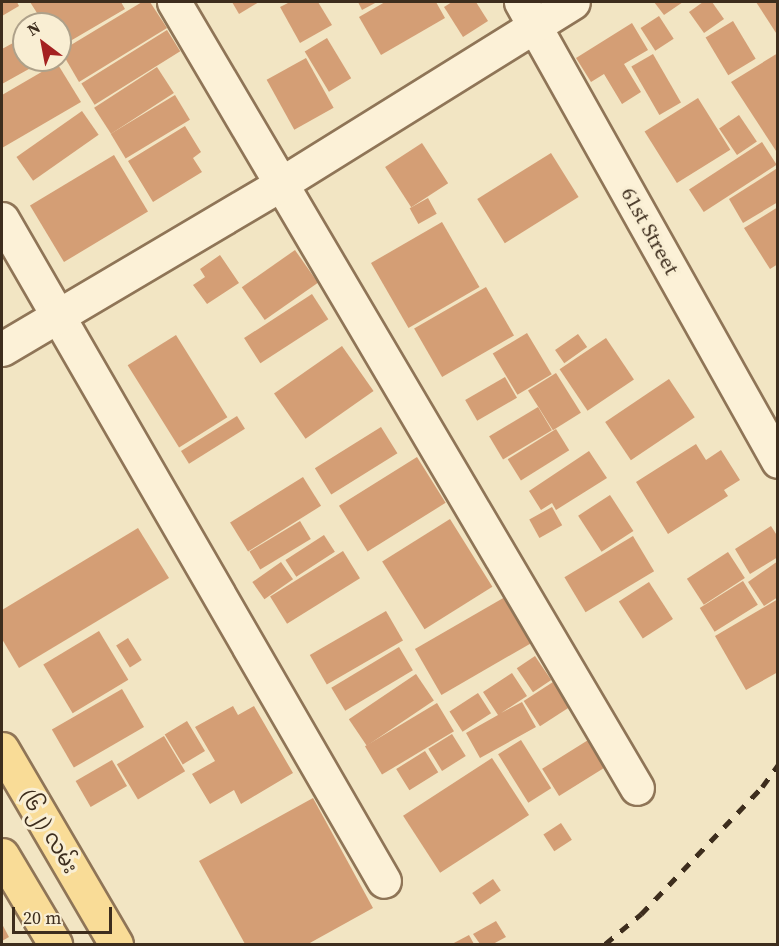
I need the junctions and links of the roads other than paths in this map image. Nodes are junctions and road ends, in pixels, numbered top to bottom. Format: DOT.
graph roads {
  1 [pos="174,2"];
  2 [pos="573,2"];
  3 [pos="527,12"];
  4 [pos="279,185"];
  5 [pos="2,219"];
  6 [pos="56,314"];
  7 [pos="2,349"];
  8 [pos="777,461"];
  9 [pos="2,748"];
  10 [pos="637,788"];
  11 [pos="2,855"];
  12 [pos="384,881"];
  13 [pos="55,945"];
  14 [pos="116,945"];
  1 -- 4 [label="street"];
  2 -- 3 [label="street"];
  3 -- 4 [label="street"];
  3 -- 8 [label="street, 61st Street"];
  4 -- 6 [label="street"];
  4 -- 10 [label="street"];
  5 -- 6 [label="street"];
  6 -- 7 [label="street"];
  6 -- 12 [label="street"];
  9 -- 14 [label="main road, (၆၂) လမ်း"];
  11 -- 13 [label="main road"];
}
